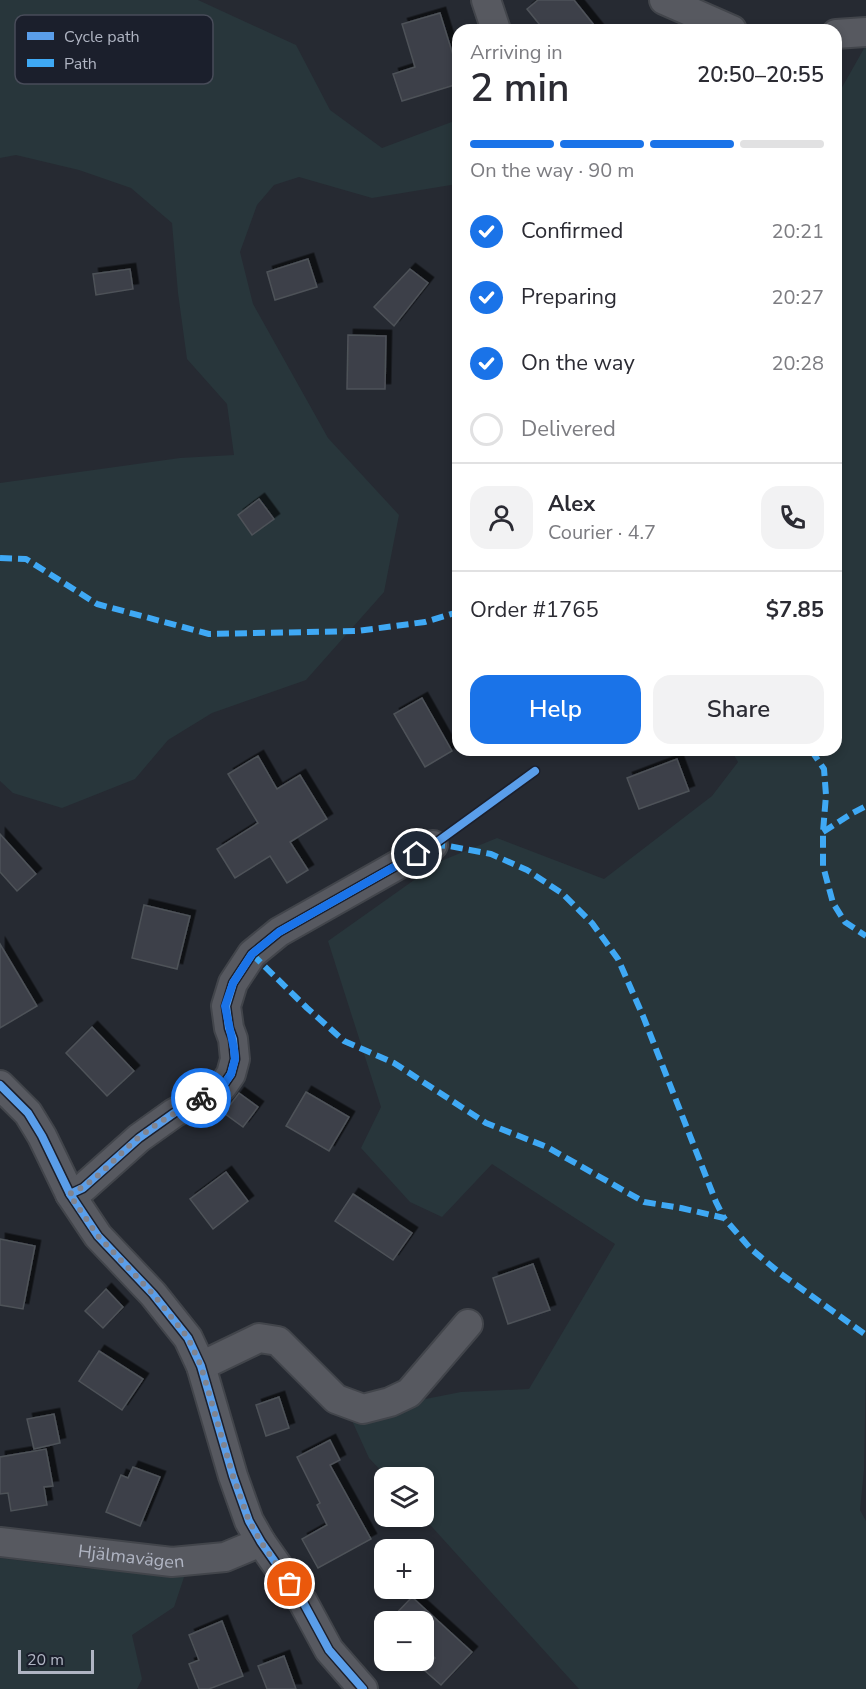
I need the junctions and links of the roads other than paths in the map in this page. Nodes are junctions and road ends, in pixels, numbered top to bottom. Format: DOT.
graph roads {
  1 [pos="486,0"];
  2 [pos="664,0"];
  3 [pos="494,24"];
  4 [pos="718,24"];
  5 [pos="866,32"];
  6 [pos="842,34"];
  7 [pos="433,845"];
  8 [pos="0,1084"];
  9 [pos="69,1194"];
  10 [pos="468,1324"];
  11 [pos="201,1366"];
  12 [pos="0,1542"];
  13 [pos="261,1542"];
  14 [pos="363,1689"];
  1 -- 3 [label="street"];
  2 -- 4 [label="street"];
  5 -- 6 [label="street"];
  7 -- 9 [label="street"];
  8 -- 9 [label="street"];
  9 -- 11 [label="street"];
  10 -- 11 [label="street"];
  11 -- 13 [label="street"];
  12 -- 13 [label="street, Hjälmavägen"];
  13 -- 14 [label="street"];
}
